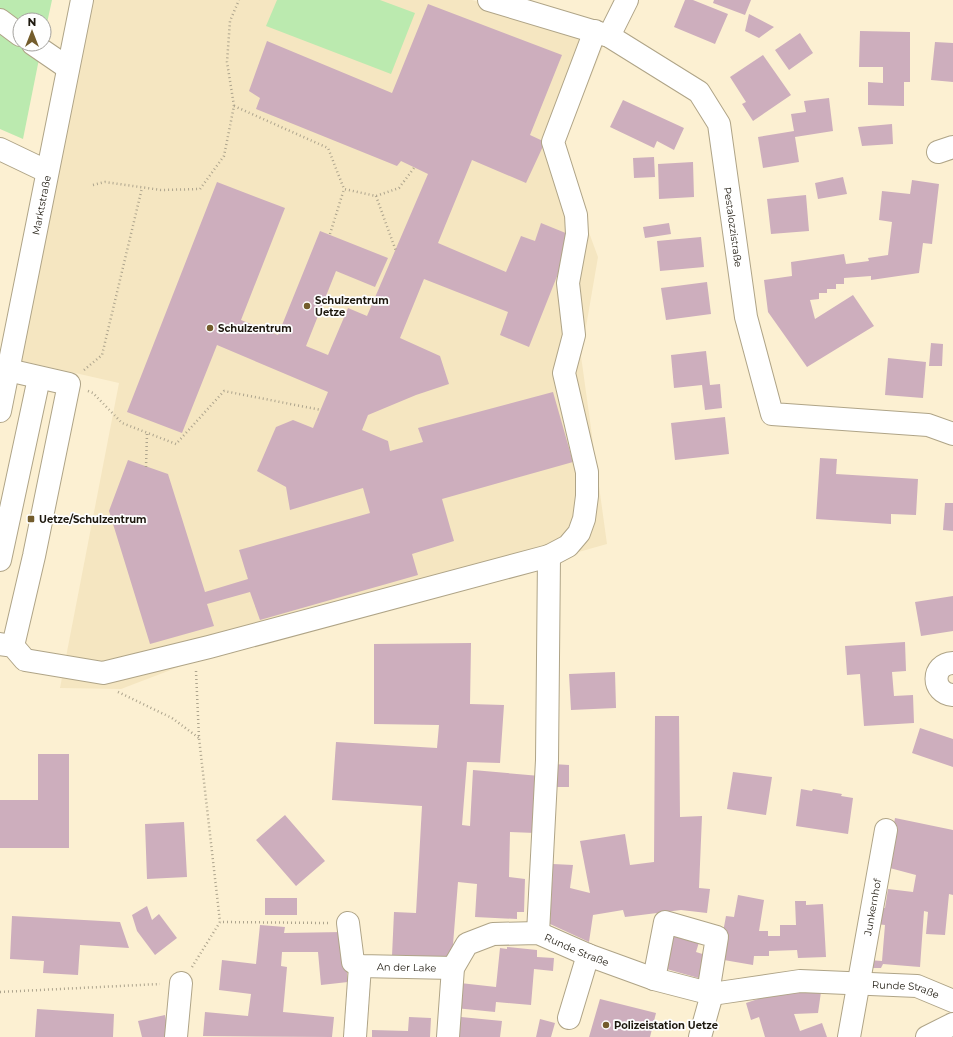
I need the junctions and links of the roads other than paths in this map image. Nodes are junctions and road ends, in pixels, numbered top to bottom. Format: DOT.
graph roads {
  1 [pos="82,0"];
  2 [pos="489,0"];
  3 [pos="627,0"];
  4 [pos="0,20"];
  5 [pos="12,29"];
  6 [pos="602,34"];
  7 [pos="45,52"];
  8 [pos="68,68"];
  9 [pos="0,149"];
  10 [pos="46,171"];
  11 [pos="5,376"];
  12 [pos="39,378"];
  13 [pos="0,411"];
  14 [pos="953,434"];
  15 [pos="548,556"];
  16 [pos="0,560"];
  17 [pos="6,645"];
  18 [pos="953,663"];
  19 [pos="953,695"];
  20 [pos="886,830"];
  21 [pos="348,923"];
  22 [pos="538,934"];
  23 [pos="588,955"];
  24 [pos="360,966"];
  25 [pos="453,968"];
  26 [pos="654,979"];
  27 [pos="181,983"];
  28 [pos="857,983"];
  29 [pos="710,993"];
  30 [pos="953,1001"];
  31 [pos="569,1018"];
  32 [pos="953,1024"];
  33 [pos="176,1037"];
  34 [pos="355,1037"];
  35 [pos="448,1037"];
  36 [pos="700,1037"];
  37 [pos="849,1037"];
  38 [pos="927,1037"];
  1 -- 8 [label="street, Marktstraße"];
  2 -- 6 [label="street, Pestalozzistraße"];
  3 -- 6 [label="street"];
  4 -- 5 [label="street"];
  6 -- 14 [label="street, Pestalozzistraße"];
  6 -- 15 [label="street"];
  7 -- 8 [label="street"];
  8 -- 10 [label="street, Marktstraße"];
  9 -- 10 [label="street"];
  10 -- 11 [label="street, Marktstraße"];
  11 -- 12 [label="street"];
  11 -- 13 [label="street, Marktstraße"];
  12 -- 16 [label="street"];
  12 -- 17 [label="street"];
  15 -- 17 [label="street"];
  15 -- 22 [label="street"];
  18 -- 19 [label="street"];
  20 -- 28 [label="street, Junkernhof"];
  21 -- 24 [label="street"];
  22 -- 23 [label="street, Runde Straße"];
  22 -- 25 [label="street, Runde Straße"];
  23 -- 26 [label="street, Runde Straße"];
  23 -- 31 [label="street"];
  24 -- 25 [label="street, An der Lake"];
  24 -- 34 [label="street"];
  25 -- 35 [label="street"];
  26 -- 29 [label="street, Runde Straße"];
  26 -- 29 [label="street"];
  27 -- 33 [label="street"];
  28 -- 29 [label="street, Runde Straße"];
  28 -- 30 [label="street, Runde Straße"];
  28 -- 37 [label="street"];
  29 -- 36 [label="street"];
  32 -- 38 [label="street"];
}
